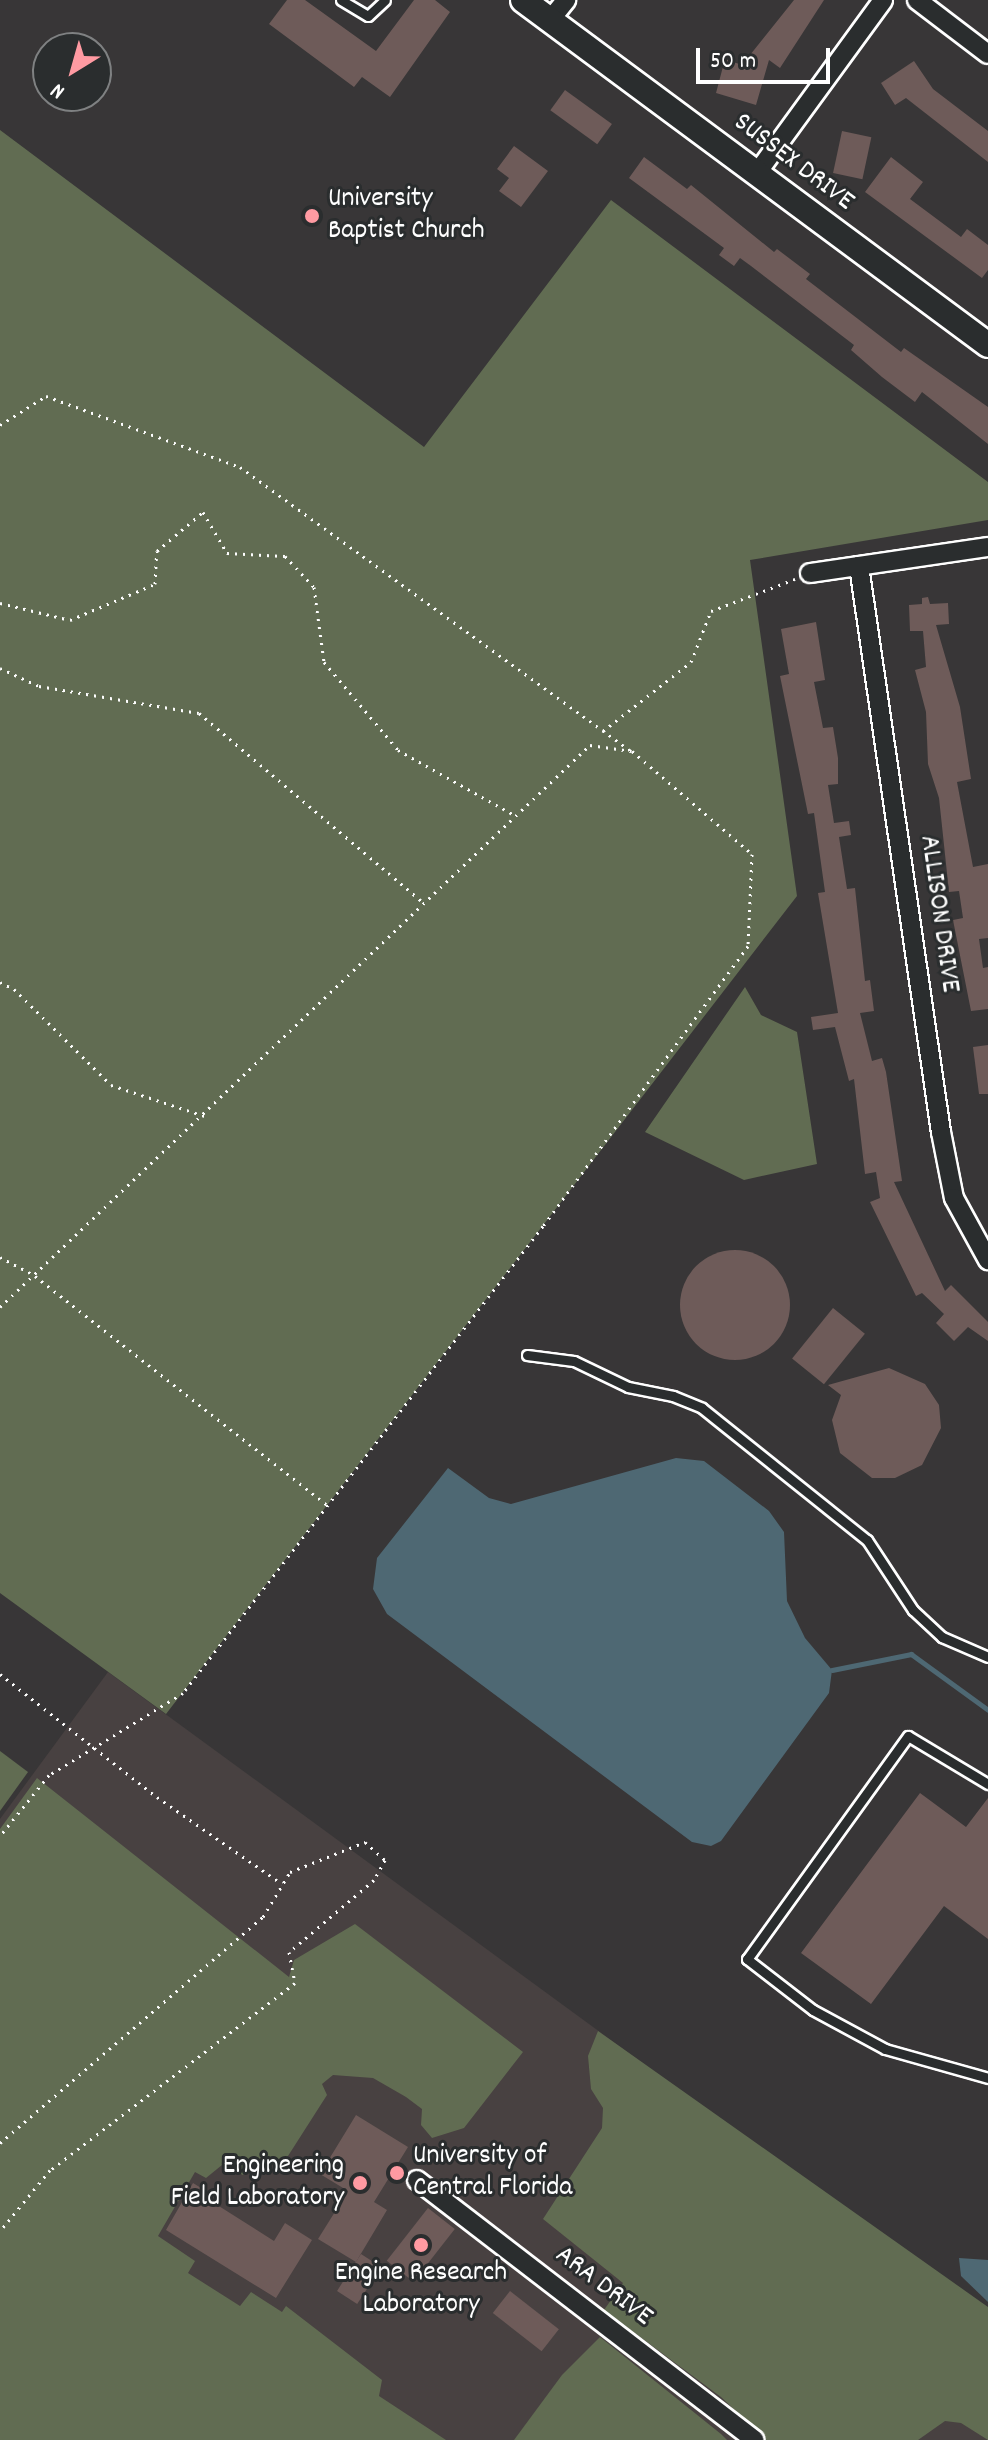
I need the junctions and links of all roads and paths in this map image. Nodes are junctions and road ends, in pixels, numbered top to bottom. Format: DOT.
graph roads {
  1 [pos="341,0"];
  2 [pos="385,0"];
  3 [pos="523,0"];
  4 [pos="566,0"];
  5 [pos="883,0"];
  6 [pos="917,0"];
  7 [pos="550,20"];
  8 [pos="988,54"];
  9 [pos="757,173"];
  10 [pos="988,345"];
  11 [pos="0,425"];
  12 [pos="988,547"];
  13 [pos="859,566"];
  14 [pos="810,573"];
  15 [pos="0,603"];
  16 [pos="0,668"];
  17 [pos="603,731"];
  18 [pos="632,751"];
  19 [pos="516,816"];
  20 [pos="425,904"];
  21 [pos="0,982"];
  22 [pos="205,1116"];
  23 [pos="0,1257"];
  24 [pos="988,1260"];
  25 [pos="35,1276"];
  26 [pos="0,1307"];
  27 [pos="527,1355"];
  28 [pos="327,1505"];
  29 [pos="988,1657"];
  30 [pos="0,1674"];
  31 [pos="94,1747"];
  32 [pos="988,1784"];
  33 [pos="0,1836"];
  34 [pos="283,1884"];
  35 [pos="988,2078"];
  36 [pos="0,2143"];
  37 [pos="417,2180"];
  38 [pos="0,2231"];
  39 [pos="755,2440"];
  1 -- 2 [label="lane"];
  3 -- 7 [label="street, SUSSEX DRIVE"];
  4 -- 7 [label="street"];
  5 -- 9 [label="street"];
  6 -- 8 [label="street"];
  7 -- 9 [label="street, SUSSEX DRIVE"];
  9 -- 10 [label="street, SUSSEX DRIVE"];
  11 -- 17 [label="path"];
  12 -- 13 [label="street"];
  13 -- 14 [label="street"];
  13 -- 24 [label="street, ALLISON DRIVE"];
  14 -- 17 [label="path"];
  15 -- 19 [label="path"];
  16 -- 20 [label="path"];
  17 -- 18 [label="path"];
  18 -- 19 [label="path"];
  18 -- 28 [label="path"];
  19 -- 20 [label="path"];
  20 -- 22 [label="path"];
  21 -- 22 [label="path"];
  22 -- 25 [label="path"];
  23 -- 25 [label="path"];
  25 -- 26 [label="path"];
  25 -- 28 [label="path"];
  27 -- 29 [label="lane"];
  28 -- 31 [label="path"];
  30 -- 31 [label="path"];
  31 -- 33 [label="path"];
  31 -- 34 [label="path"];
  32 -- 35 [label="lane"];
  34 -- 36 [label="path"];
  34 -- 38 [label="path"];
  37 -- 39 [label="street, ARA DRIVE"];
}
